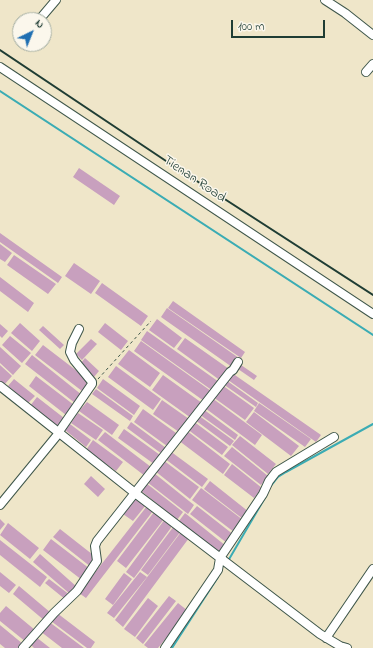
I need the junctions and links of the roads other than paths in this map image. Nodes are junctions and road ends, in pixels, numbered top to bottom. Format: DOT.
graph roads {
  1 [pos="56,0"];
  2 [pos="325,0"];
  3 [pos="46,12"];
  4 [pos="373,35"];
  5 [pos="373,64"];
  6 [pos="0,67"];
  7 [pos="366,72"];
  8 [pos="373,314"];
  9 [pos="79,329"];
  10 [pos="238,362"];
  11 [pos="1,389"];
  12 [pos="59,433"];
  13 [pos="334,437"];
  14 [pos="0,491"];
  15 [pos="135,492"];
  16 [pos="7,497"];
  17 [pos="0,505"];
  18 [pos="225,561"];
  19 [pos="373,568"];
  20 [pos="326,638"];
  21 [pos="24,648"];
  22 [pos="165,648"];
  23 [pos="347,648"];
  1 -- 3 [label="street"];
  2 -- 4 [label="street"];
  5 -- 7 [label="street"];
  6 -- 8 [label="street, Tienan Road"];
  9 -- 12 [label="street"];
  10 -- 15 [label="street"];
  11 -- 12 [label="street"];
  12 -- 15 [label="street"];
  12 -- 16 [label="street"];
  13 -- 18 [label="street"];
  14 -- 16 [label="street"];
  15 -- 18 [label="street"];
  15 -- 21 [label="street"];
  16 -- 17 [label="street"];
  18 -- 20 [label="street"];
  18 -- 22 [label="street"];
  19 -- 20 [label="street"];
  20 -- 23 [label="street"];
}
